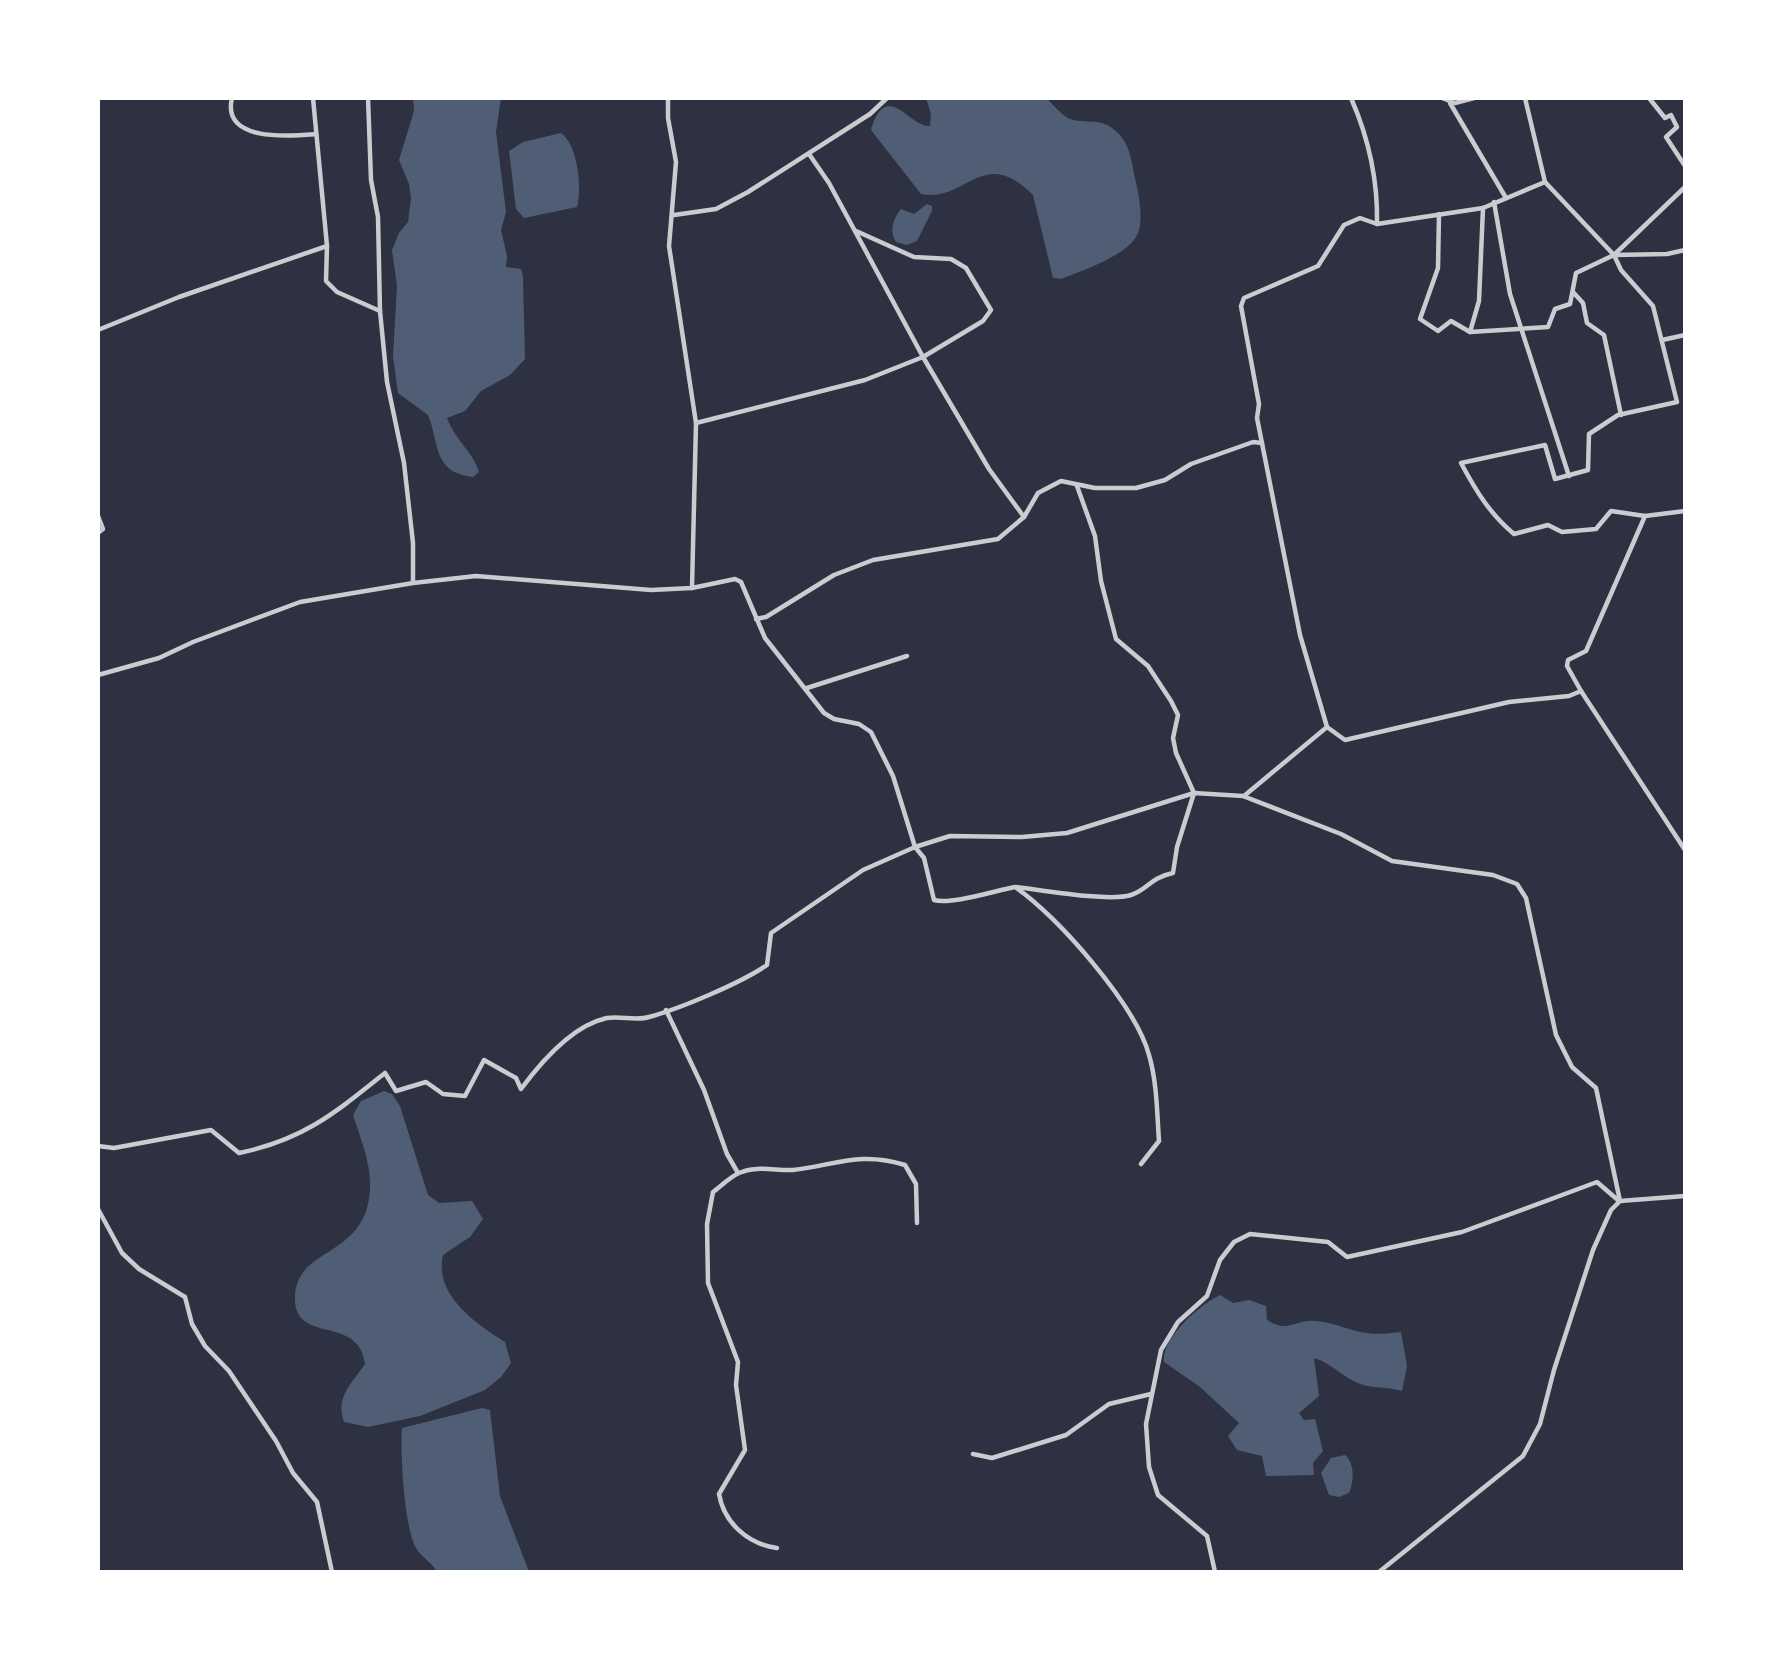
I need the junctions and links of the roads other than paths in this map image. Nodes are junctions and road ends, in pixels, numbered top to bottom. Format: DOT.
graph roads {
  1 [pos="232,98"];
  2 [pos="313,98"];
  3 [pos="368,98"];
  4 [pos="668,98"];
  5 [pos="887,98"];
  6 [pos="1350,98"];
  7 [pos="1442,98"];
  8 [pos="1474,98"];
  9 [pos="1525,98"];
  10 [pos="1649,98"];
  11 [pos="1450,103"];
  12 [pos="316,134"];
  13 [pos="808,154"];
  14 [pos="1685,166"];
  15 [pos="1545,182"];
  16 [pos="1685,187"];
  17 [pos="1506,198"];
  18 [pos="1494,202"];
  19 [pos="1483,208"];
  20 [pos="1439,214"];
  21 [pos="674,215"];
  22 [pos="1377,224"];
  23 [pos="856,231"];
  24 [pos="1685,244"];
  25 [pos="327,246"];
  26 [pos="1685,250"];
  27 [pos="1677,251"];
  28 [pos="1614,255"];
  29 [pos="1573,292"];
  30 [pos="380,312"];
  31 [pos="98,330"];
  32 [pos="1524,330"];
  33 [pos="1470,332"];
  34 [pos="1685,335"];
  35 [pos="1662,340"];
  36 [pos="923,356"];
  37 [pos="1677,402"];
  38 [pos="1685,405"];
  39 [pos="1621,415"];
  40 [pos="696,423"];
  41 [pos="1262,443"];
  42 [pos="1569,476"];
  43 [pos="1077,486"];
  44 [pos="1685,511"];
  45 [pos="98,516"];
  46 [pos="1645,516"];
  47 [pos="1024,517"];
  48 [pos="98,533"];
  49 [pos="413,583"];
  50 [pos="692,588"];
  51 [pos="756,619"];
  52 [pos="907,656"];
  53 [pos="98,675"];
  54 [pos="807,688"];
  55 [pos="1581,691"];
  56 [pos="1328,727"];
  57 [pos="1194,793"];
  58 [pos="1243,796"];
  59 [pos="915,847"];
  60 [pos="1685,850"];
  61 [pos="1015,887"];
  62 [pos="666,1010"];
  63 [pos="98,1146"];
  64 [pos="1141,1164"];
  65 [pos="738,1173"];
  66 [pos="1685,1196"];
  67 [pos="1620,1201"];
  68 [pos="98,1209"];
  69 [pos="917,1223"];
  70 [pos="1151,1394"];
  71 [pos="973,1454"];
  72 [pos="777,1548"];
  73 [pos="332,1572"];
  74 [pos="1215,1572"];
  75 [pos="1379,1572"];
  1 -- 12 [label="street"];
  2 -- 12 [label="street"];
  3 -- 30 [label="street"];
  4 -- 21 [label="street"];
  5 -- 13 [label="street"];
  6 -- 22 [label="street"];
  7 -- 11 [label="street"];
  8 -- 11 [label="street"];
  9 -- 15 [label="street"];
  10 -- 14 [label="street"];
  11 -- 17 [label="street"];
  12 -- 25 [label="street"];
  13 -- 21 [label="street"];
  13 -- 23 [label="street"];
  15 -- 17 [label="street"];
  15 -- 28 [label="street"];
  16 -- 28 [label="street"];
  17 -- 18 [label="street"];
  18 -- 19 [label="street"];
  18 -- 32 [label="street"];
  19 -- 20 [label="street"];
  19 -- 33 [label="street"];
  20 -- 22 [label="street"];
  20 -- 33 [label="street"];
  21 -- 40 [label="street"];
  22 -- 41 [label="street"];
  23 -- 36 [label="street"];
  23 -- 36 [label="street"];
  24 -- 27 [label="street"];
  25 -- 30 [label="street"];
  25 -- 31 [label="street"];
  26 -- 27 [label="street"];
  27 -- 28 [label="street"];
  28 -- 29 [label="street"];
  28 -- 35 [label="street"];
  29 -- 32 [label="street"];
  29 -- 39 [label="street"];
  30 -- 49 [label="street"];
  32 -- 33 [label="street"];
  32 -- 42 [label="street"];
  34 -- 35 [label="street"];
  35 -- 37 [label="street"];
  36 -- 40 [label="street"];
  36 -- 47 [label="street"];
  37 -- 38 [label="street"];
  37 -- 39 [label="street"];
  39 -- 42 [label="street"];
  40 -- 50 [label="street"];
  41 -- 43 [label="street"];
  41 -- 56 [label="street"];
  42 -- 46 [label="street"];
  43 -- 47 [label="street"];
  43 -- 57 [label="street"];
  44 -- 46 [label="street"];
  45 -- 48 [label="street"];
  46 -- 55 [label="street"];
  47 -- 51 [label="street"];
  49 -- 50 [label="street"];
  49 -- 53 [label="street"];
  50 -- 51 [label="street"];
  51 -- 54 [label="street"];
  52 -- 54 [label="street"];
  54 -- 59 [label="street"];
  55 -- 56 [label="street"];
  55 -- 60 [label="street"];
  56 -- 58 [label="street"];
  57 -- 58 [label="street"];
  57 -- 59 [label="street"];
  57 -- 61 [label="street"];
  58 -- 67 [label="street"];
  59 -- 61 [label="street"];
  59 -- 62 [label="street"];
  61 -- 64 [label="street"];
  62 -- 63 [label="street"];
  62 -- 65 [label="street"];
  65 -- 69 [label="street"];
  65 -- 72 [label="street"];
  66 -- 67 [label="street"];
  67 -- 70 [label="street"];
  67 -- 75 [label="street"];
  68 -- 73 [label="street"];
  70 -- 71 [label="street"];
  70 -- 74 [label="street"];
}
